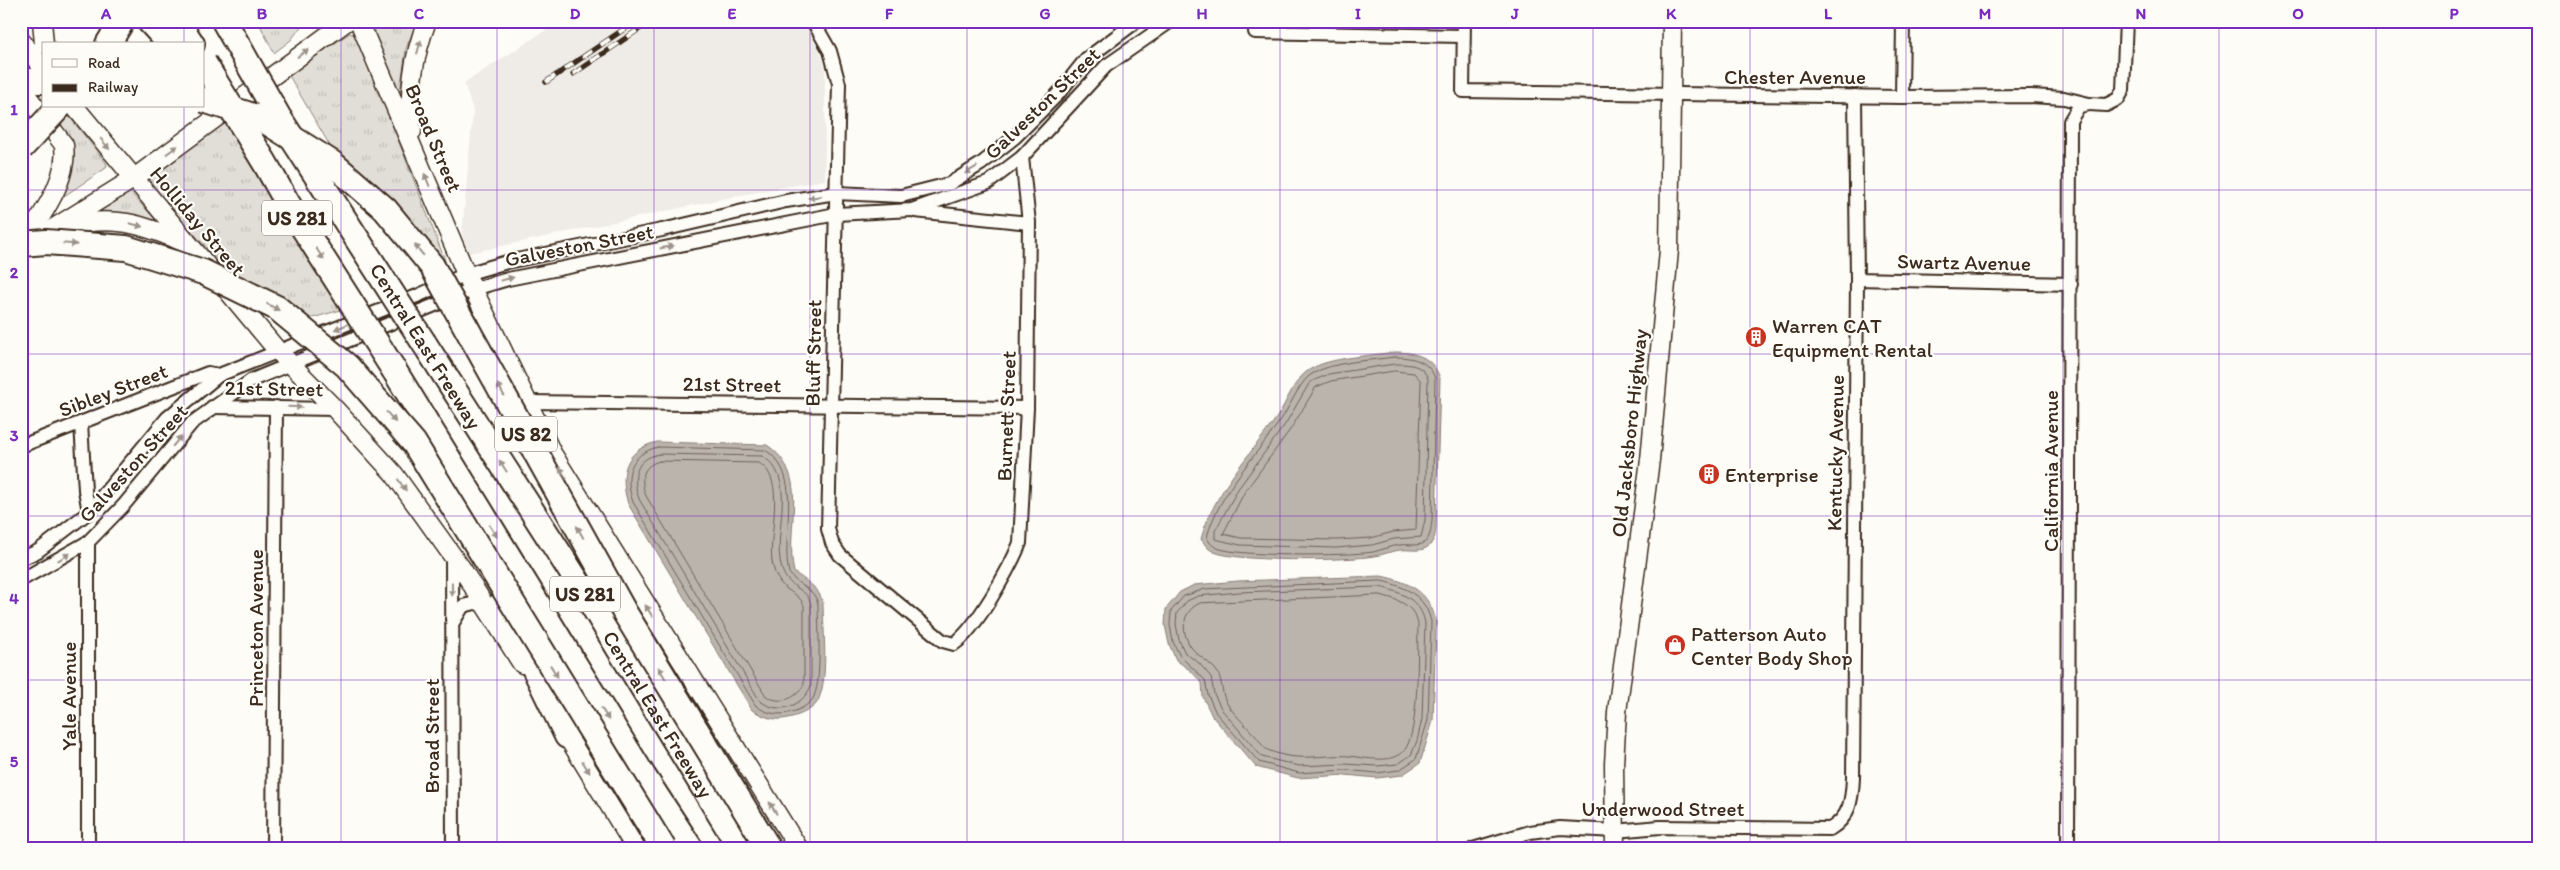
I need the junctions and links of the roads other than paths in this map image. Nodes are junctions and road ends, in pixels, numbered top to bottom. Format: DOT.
graph roads {
  1 [pos="42,21"];
  2 [pos="122,21"];
  3 [pos="149,21"];
  4 [pos="177,21"];
  5 [pos="224,21"];
  6 [pos="240,21"];
  7 [pos="347,21"];
  8 [pos="358,21"];
  9 [pos="427,21"];
  10 [pos="813,21"];
  11 [pos="1137,21"];
  12 [pos="1171,21"];
  13 [pos="1464,21"];
  14 [pos="1672,21"];
  15 [pos="1903,21"];
  16 [pos="2126,21"];
  17 [pos="1255,27"];
  18 [pos="1463,36"];
  19 [pos="21,41"];
  20 [pos="44,42"];
  21 [pos="109,42"];
  22 [pos="168,42"];
  23 [pos="191,42"];
  24 [pos="205,65"];
  25 [pos="42,67"];
  26 [pos="42,80"];
  27 [pos="21,81"];
  28 [pos="205,85"];
  29 [pos="21,88"];
  30 [pos="1671,95"];
  31 [pos="1855,96"];
  32 [pos="1902,97"];
  33 [pos="205,100"];
  34 [pos="2089,104"];
  35 [pos="58,108"];
  36 [pos="76,108"];
  37 [pos="413,147"];
  38 [pos="21,148"];
  39 [pos="1022,157"];
  40 [pos="266,163"];
  41 [pos="133,178"];
  42 [pos="320,178"];
  43 [pos="836,194"];
  44 [pos="912,210"];
  45 [pos="836,214"];
  46 [pos="1029,223"];
  47 [pos="53,228"];
  48 [pos="188,244"];
  49 [pos="21,247"];
  50 [pos="1857,279"];
  51 [pos="470,282"];
  52 [pos="2071,284"];
  53 [pos="278,350"];
  54 [pos="291,363"];
  55 [pos="219,375"];
  56 [pos="398,376"];
  57 [pos="527,402"];
  58 [pos="276,406"];
  59 [pos="832,406"];
  60 [pos="212,407"];
  61 [pos="1027,408"];
  62 [pos="335,409"];
  63 [pos="81,424"];
  64 [pos="21,446"];
  65 [pos="89,512"];
  66 [pos="88,542"];
  67 [pos="452,555"];
  68 [pos="21,559"];
  69 [pos="21,580"];
  70 [pos="588,598"];
  71 [pos="485,605"];
  72 [pos="453,623"];
  73 [pos="943,641"];
  74 [pos="567,736"];
  75 [pos="1848,810"];
  76 [pos="1615,840"];
  77 [pos="88,849"];
  78 [pos="274,849"];
  79 [pos="453,849"];
  80 [pos="636,849"];
  81 [pos="664,849"];
  82 [pos="691,849"];
  83 [pos="741,849"];
  84 [pos="771,849"];
  85 [pos="799,849"];
  86 [pos="1472,849"];
  87 [pos="2068,849"];
  1 -- 20 [label="main road"];
  2 -- 21 [label="highway"];
  3 -- 22 [label="highway"];
  4 -- 23 [label="highway"];
  5 -- 42 [label="highway, Central East Freeway / US 281, bridge"];
  6 -- 42 [label="highway, bridge"];
  41 -- 7 [label="main road, one-way"];
  8 -- 37 [label="main road, Broad Street"];
  37 -- 9 [label="main road, one-way"];
  10 -- 43 [label="street, Bluff Street"];
  11 -- 43 [label="street, Galveston Street, one-way"];
  12 -- 39 [label="street, Galveston Street"];
  13 -- 18 [label="street"];
  14 -- 30 [label="main road, Old Jacksboro Highway"];
  15 -- 32 [label="street"];
  16 -- 34 [label="street, Chester Avenue"];
  17 -- 18 [label="street"];
  18 -- 30 [label="street, Chester Avenue"];
  19 -- 25 [label="main road"];
  24 -- 40 [label="highway, Central East Freeway / US 281, bridge"];
  26 -- 27 [label="highway"];
  28 -- 40 [label="highway, bridge"];
  29 -- 49 [label="main road"];
  30 -- 31 [label="street, Chester Avenue"];
  30 -- 76 [label="main road, Old Jacksboro Highway"];
  31 -- 32 [label="street, Chester Avenue"];
  31 -- 50 [label="street, Kentucky Avenue"];
  32 -- 34 [label="street, Chester Avenue"];
  84 -- 33 [label="highway, US 82, one-way, bridge"];
  34 -- 52 [label="street, California Avenue"];
  35 -- 38 [label="highway, bridge"];
  36 -- 41 [label="main road, Holliday Street, one-way"];
  51 -- 37 [label="main road, Broad Street, one-way"];
  39 -- 44 [label="street, Galveston Street"];
  39 -- 46 [label="street, Burnett Street"];
  40 -- 56 [label="highway, Central East Freeway / US 281, one-way, bridge"];
  41 -- 47 [label="main road"];
  41 -- 48 [label="main road, Holliday Street"];
  70 -- 42 [label="highway, Central East Freeway / US 281, one-way, bridge"];
  43 -- 45 [label="street, Bluff Street"];
  43 -- 51 [label="street, Galveston Street, one-way"];
  44 -- 45 [label="street, Galveston Street"];
  44 -- 46 [label="street"];
  51 -- 45 [label="street, Galveston Street, one-way"];
  45 -- 59 [label="street, Bluff Street"];
  46 -- 61 [label="street, Burnett Street"];
  47 -- 48 [label="main road, one-way"];
  47 -- 49 [label="main road"];
  48 -- 53 [label="main road, Holliday Street"];
  49 -- 81 [label="highway, one-way, bridge"];
  50 -- 52 [label="street, Swartz Avenue"];
  50 -- 75 [label="street, Kentucky Avenue"];
  51 -- 53 [label="street, Galveston Street, one-way"];
  51 -- 54 [label="street, Galveston Street"];
  51 -- 57 [label="main road"];
  52 -- 87 [label="street, California Avenue"];
  53 -- 54 [label="main road, Holliday Street"];
  53 -- 55 [label="street, Galveston Street"];
  54 -- 60 [label="street, Galveston Street"];
  54 -- 62 [label="main road, Holliday Street"];
  55 -- 63 [label="street, Sibley Street"];
  55 -- 65 [label="street, Galveston Street"];
  56 -- 74 [label="highway"];
  56 -- 82 [label="highway, Central East Freeway / US 281, one-way"];
  57 -- 59 [label="street, 21st Street"];
  85 -- 57 [label="main road, one-way"];
  58 -- 60 [label="street, 21st Street"];
  58 -- 62 [label="street, 21st Street, one-way"];
  58 -- 78 [label="street, Princeton Avenue"];
  59 -- 61 [label="street, 21st Street"];
  59 -- 73 [label="street, Bluff Street"];
  66 -- 60 [label="street, Galveston Street, one-way"];
  61 -- 73 [label="street, Burnett Street"];
  62 -- 67 [label="main road, one-way"];
  63 -- 64 [label="street, Sibley Street"];
  63 -- 65 [label="street"];
  65 -- 68 [label="street, Galveston Street"];
  69 -- 66 [label="street, Galveston Street, one-way"];
  66 -- 77 [label="street, Yale Avenue"];
  67 -- 71 [label="main road"];
  67 -- 72 [label="street, Broad Street, one-way"];
  70 -- 83 [label="highway, Central East Freeway / US 281"];
  70 -- 84 [label="highway"];
  71 -- 72 [label="street"];
  71 -- 74 [label="main road"];
  72 -- 79 [label="street, Broad Street"];
  74 -- 80 [label="main road, one-way"];
  75 -- 76 [label="street, Underwood Street"];
  76 -- 86 [label="street, Underwood Street"];
}
